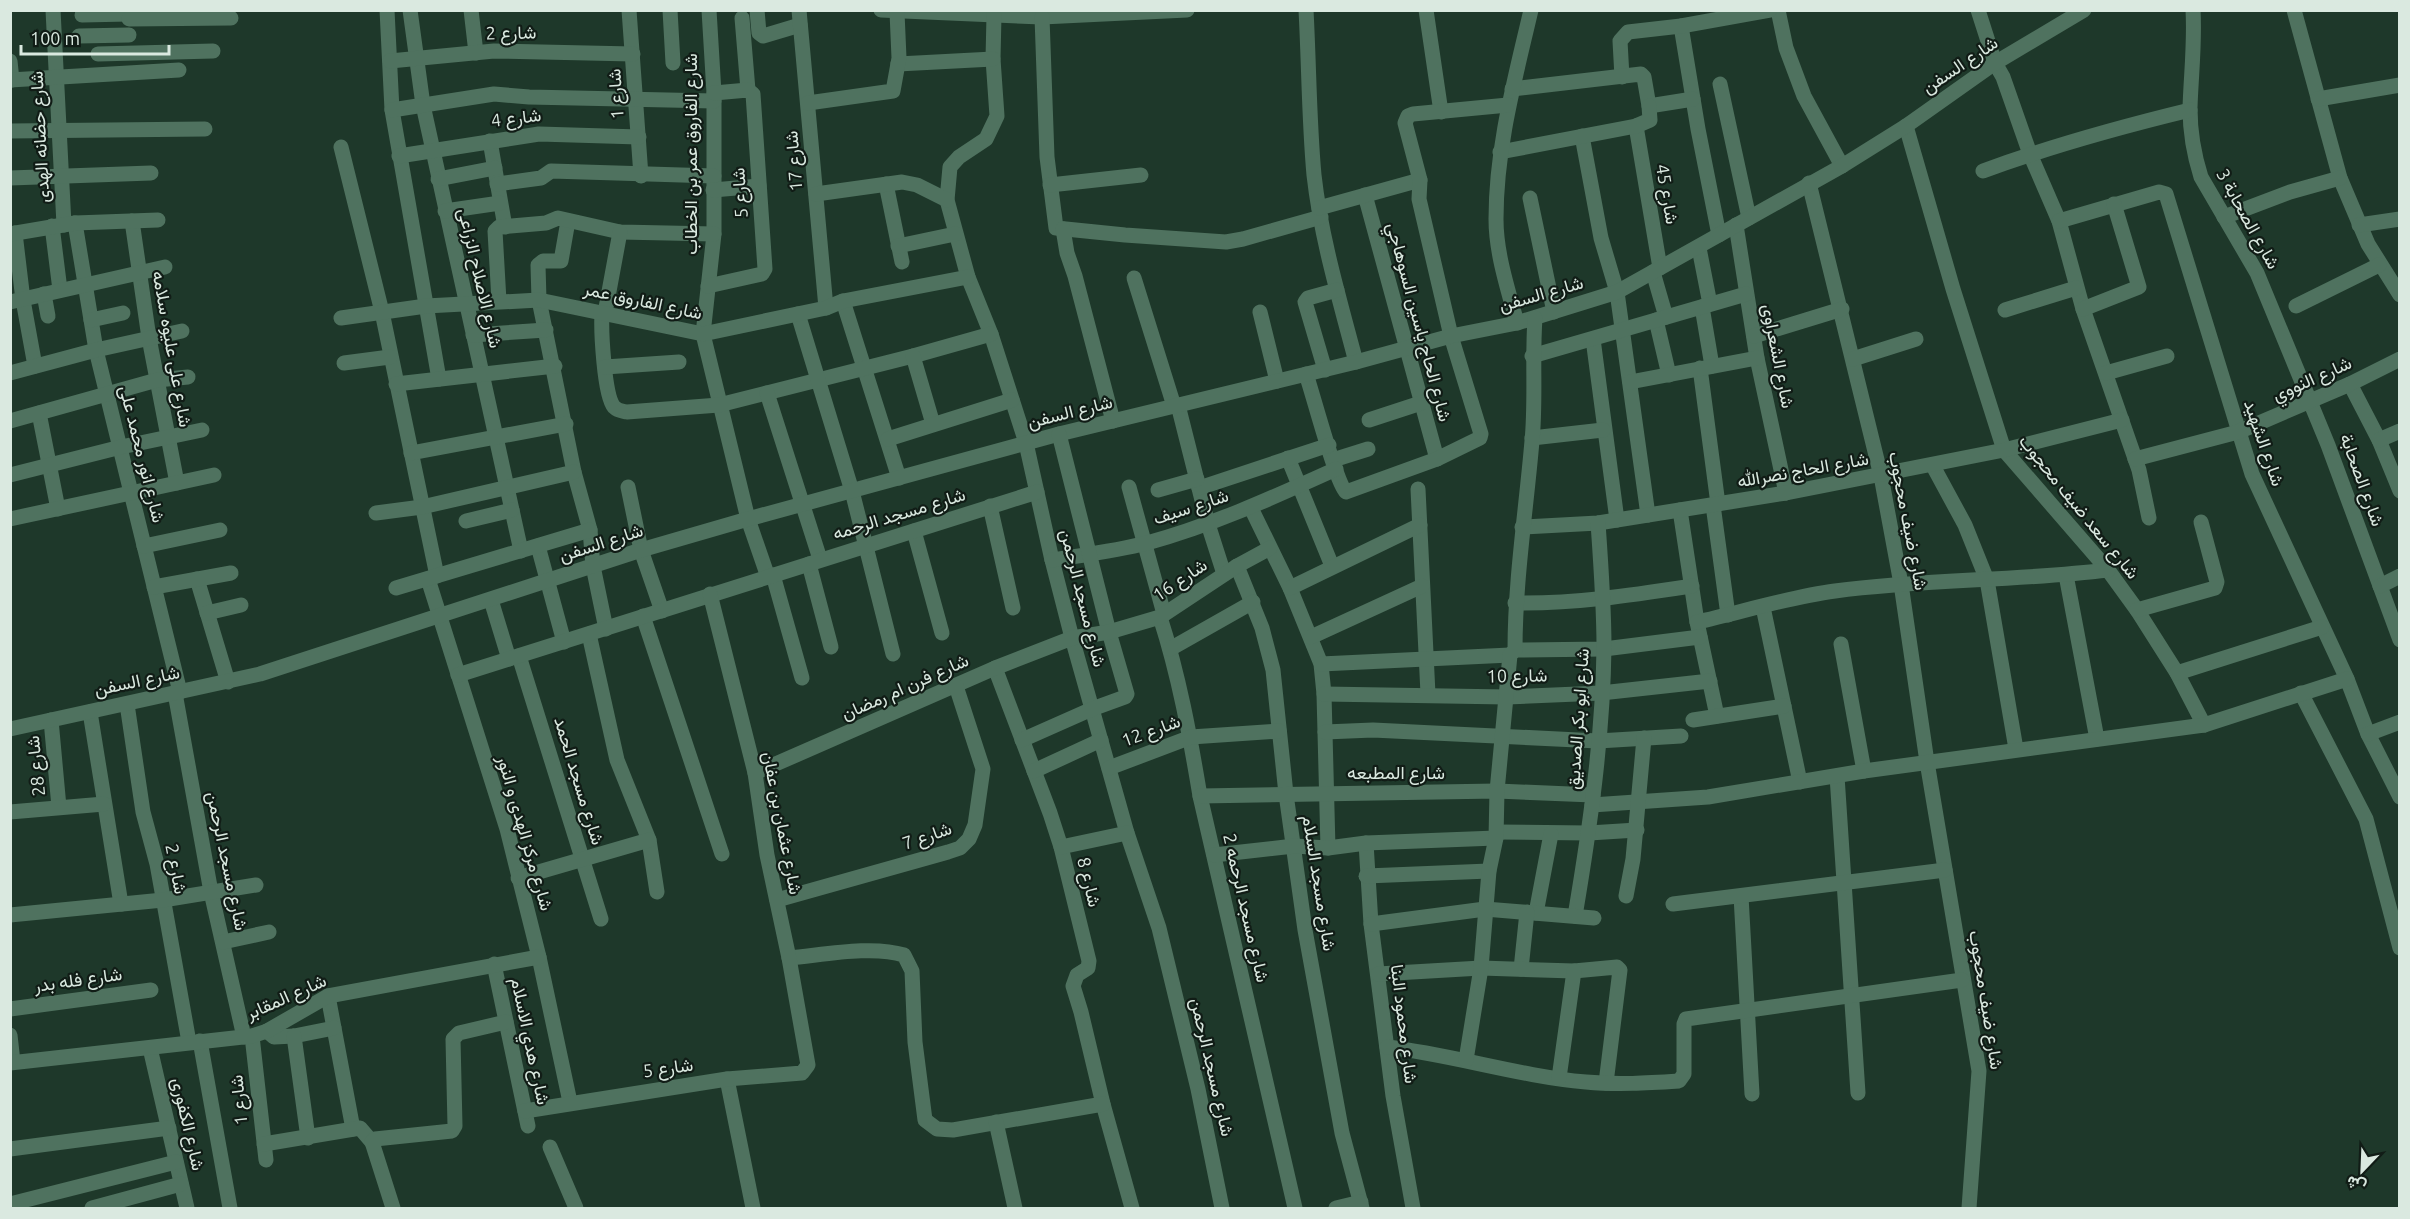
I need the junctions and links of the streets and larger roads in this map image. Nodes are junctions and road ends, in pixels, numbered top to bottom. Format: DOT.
graph roads {
  1 [pos="53,10"];
  2 [pos="471,10"];
  3 [pos="629,10"];
  4 [pos="670,10"];
  5 [pos="709,10"];
  6 [pos="757,10"];
  7 [pos="881,10"];
  8 [pos="1187,10"];
  9 [pos="1306,10"];
  10 [pos="1426,10"];
  11 [pos="1532,10"];
  12 [pos="1770,10"];
  13 [pos="1778,10"];
  14 [pos="1978,10"];
  15 [pos="2084,10"];
  16 [pos="2193,10"];
  17 [pos="2294,10"];
  18 [pos="414,11"];
  19 [pos="917,11"];
  20 [pos="1176,11"];
  21 [pos="387,12"];
  22 [pos="897,12"];
  23 [pos="129,14"];
  24 [pos="211,14"];
  25 [pos="81,15"];
  26 [pos="994,15"];
  27 [pos="1042,17"];
  28 [pos="231,18"];
  29 [pos="742,18"];
  30 [pos="800,18"];
  31 [pos="1681,26"];
  32 [pos="129,35"];
  33 [pos="78,36"];
  34 [pos="213,51"];
  35 [pos="130,53"];
  36 [pos="476,53"];
  37 [pos="98,54"];
  38 [pos="633,54"];
  39 [pos="993,59"];
  40 [pos="417,60"];
  41 [pos="10,61"];
  42 [pos="390,61"];
  43 [pos="673,63"];
  44 [pos="1995,63"];
  45 [pos="898,64"];
  46 [pos="179,70"];
  47 [pos="57,77"];
  48 [pos="1622,77"];
  49 [pos="11,80"];
  50 [pos="1720,84"];
  51 [pos="2400,85"];
  52 [pos="1512,89"];
  53 [pos="748,90"];
  54 [pos="714,97"];
  55 [pos="636,99"];
  56 [pos="1693,99"];
  57 [pos="2318,99"];
  58 [pos="808,103"];
  59 [pos="423,105"];
  60 [pos="1508,105"];
  61 [pos="1649,106"];
  62 [pos="392,110"];
  63 [pos="2190,110"];
  64 [pos="1441,112"];
  65 [pos="1636,126"];
  66 [pos="1906,126"];
  67 [pos="205,129"];
  68 [pos="60,130"];
  69 [pos="10,131"];
  70 [pos="1582,136"];
  71 [pos="639,137"];
  72 [pos="490,141"];
  73 [pos="341,147"];
  74 [pos="433,151"];
  75 [pos="1500,152"];
  76 [pos="2030,153"];
  77 [pos="399,156"];
  78 [pos="1842,166"];
  79 [pos="495,168"];
  80 [pos="1983,171"];
  81 [pos="151,173"];
  82 [pos="1141,175"];
  83 [pos="62,176"];
  84 [pos="641,176"];
  85 [pos="10,178"];
  86 [pos="2340,178"];
  87 [pos="438,179"];
  88 [pos="1420,180"];
  89 [pos="714,183"];
  90 [pos="1809,183"];
  91 [pos="497,184"];
  92 [pos="885,184"];
  93 [pos="1050,185"];
  94 [pos="759,186"];
  95 [pos="816,194"];
  96 [pos="1365,195"];
  97 [pos="1530,198"];
  98 [pos="947,201"];
  99 [pos="501,202"];
  100 [pos="2114,204"];
  101 [pos="444,211"];
  102 [pos="1320,212"];
  103 [pos="2224,217"];
  104 [pos="2400,219"];
  105 [pos="158,220"];
  106 [pos="132,221"];
  107 [pos="568,221"];
  108 [pos="2059,221"];
  109 [pos="1742,222"];
  110 [pos="64,225"];
  111 [pos="2359,225"];
  112 [pos="505,227"];
  113 [pos="1063,229"];
  114 [pos="620,232"];
  115 [pos="13,234"];
  116 [pos="714,234"];
  117 [pos="956,234"];
  118 [pos="1719,236"];
  119 [pos="898,246"];
  120 [pos="1699,248"];
  121 [pos="902,262"];
  122 [pos="2379,265"];
  123 [pos="165,267"];
  124 [pos="1656,270"];
  125 [pos="138,272"];
  126 [pos="968,277"];
  127 [pos="1134,278"];
  128 [pos="84,284"];
  129 [pos="708,286"];
  130 [pos="2397,286"];
  131 [pos="2076,288"];
  132 [pos="60,290"];
  133 [pos="1337,290"];
  134 [pos="1617,292"];
  135 [pos="44,294"];
  136 [pos="1746,294"];
  137 [pos="539,300"];
  138 [pos="17,301"];
  139 [pos="500,301"];
  140 [pos="843,301"];
  141 [pos="468,303"];
  142 [pos="1706,305"];
  143 [pos="426,306"];
  144 [pos="2296,306"];
  145 [pos="826,308"];
  146 [pos="1842,309"];
  147 [pos="2083,309"];
  148 [pos="2005,310"];
  149 [pos="382,312"];
  150 [pos="1260,312"];
  151 [pos="1554,312"];
  152 [pos="123,313"];
  153 [pos="603,313"];
  154 [pos="798,314"];
  155 [pos="48,316"];
  156 [pos="341,318"];
  157 [pos="1535,318"];
  158 [pos="1661,318"];
  159 [pos="91,320"];
  160 [pos="1516,323"];
  161 [pos="546,330"];
  162 [pos="1621,330"];
  163 [pos="182,332"];
  164 [pos="703,334"];
  165 [pos="991,334"];
  166 [pos="473,335"];
  167 [pos="1451,336"];
  168 [pos="1754,336"];
  169 [pos="149,339"];
  170 [pos="1593,339"];
  171 [pos="1917,339"];
  172 [pos="1407,348"];
  173 [pos="96,350"];
  174 [pos="914,356"];
  175 [pos="1532,356"];
  176 [pos="2167,356"];
  177 [pos="390,357"];
  178 [pos="1757,358"];
  179 [pos="2400,358"];
  180 [pos="1853,359"];
  181 [pos="679,362"];
  182 [pos="1356,362"];
  183 [pos="344,363"];
  184 [pos="35,366"];
  185 [pos="555,366"];
  186 [pos="1706,367"];
  187 [pos="605,368"];
  188 [pos="865,369"];
  189 [pos="1325,370"];
  190 [pos="10,373"];
  191 [pos="2106,373"];
  192 [pos="1306,374"];
  193 [pos="481,375"];
  194 [pos="1669,375"];
  195 [pos="188,377"];
  196 [pos="439,379"];
  197 [pos="157,381"];
  198 [pos="818,381"];
  199 [pos="1277,381"];
  200 [pos="1630,382"];
  201 [pos="396,384"];
  202 [pos="2350,384"];
  203 [pos="767,393"];
  204 [pos="106,394"];
  205 [pos="1012,400"];
  206 [pos="2312,402"];
  207 [pos="1421,403"];
  208 [pos="719,405"];
  209 [pos="1176,406"];
  210 [pos="39,413"];
  211 [pos="1369,420"];
  212 [pos="2122,420"];
  213 [pos="10,421"];
  214 [pos="1113,421"];
  215 [pos="566,424"];
  216 [pos="933,424"];
  217 [pos="202,430"];
  218 [pos="1603,430"];
  219 [pos="2400,431"];
  220 [pos="2238,432"];
  221 [pos="1059,434"];
  222 [pos="168,437"];
  223 [pos="495,437"];
  224 [pos="1532,438"];
  225 [pos="888,440"];
  226 [pos="2379,440"];
  227 [pos="1026,443"];
  228 [pos="1329,445"];
  229 [pos="121,447"];
  230 [pos="1368,449"];
  231 [pos="2004,450"];
  232 [pos="411,453"];
  233 [pos="1288,458"];
  234 [pos="1437,459"];
  235 [pos="2135,459"];
  236 [pos="1335,465"];
  237 [pos="50,466"];
  238 [pos="1933,466"];
  239 [pos="574,472"];
  240 [pos="10,475"];
  241 [pos="214,475"];
  242 [pos="1881,476"];
  243 [pos="899,478"];
  244 [pos="177,483"];
  245 [pos="1198,483"];
  246 [pos="1298,486"];
  247 [pos="506,487"];
  248 [pos="628,487"];
  249 [pos="1129,487"];
  250 [pos="1418,489"];
  251 [pos="1158,490"];
  252 [pos="852,491"];
  253 [pos="2400,491"];
  254 [pos="1037,492"];
  255 [pos="132,493"];
  256 [pos="1786,493"];
  257 [pos="803,505"];
  258 [pos="1715,505"];
  259 [pos="990,506"];
  260 [pos="422,507"];
  261 [pos="58,508"];
  262 [pos="1251,508"];
  263 [pos="512,510"];
  264 [pos="1680,510"];
  265 [pos="376,513"];
  266 [pos="1648,516"];
  267 [pos="2149,518"];
  268 [pos="10,519"];
  269 [pos="748,519"];
  270 [pos="1617,520"];
  271 [pos="466,521"];
  272 [pos="2201,522"];
  273 [pos="1598,523"];
  274 [pos="1208,524"];
  275 [pos="1420,525"];
  276 [pos="1522,527"];
  277 [pos="220,530"];
  278 [pos="590,530"];
  279 [pos="914,531"];
  280 [pos="1145,543"];
  281 [pos="144,546"];
  282 [pos="538,546"];
  283 [pos="865,547"];
  284 [pos="1270,548"];
  285 [pos="641,550"];
  286 [pos="521,551"];
  287 [pos="1090,554"];
  288 [pos="1052,560"];
  289 [pos="815,562"];
  290 [pos="592,566"];
  291 [pos="1332,566"];
  292 [pos="1230,570"];
  293 [pos="2108,570"];
  294 [pos="231,573"];
  295 [pos="2066,575"];
  296 [pos="771,576"];
  297 [pos="2400,576"];
  298 [pos="433,577"];
  299 [pos="197,579"];
  300 [pos="1987,580"];
  301 [pos="548,581"];
  302 [pos="1900,584"];
  303 [pos="1422,586"];
  304 [pos="1692,586"];
  305 [pos="2380,586"];
  306 [pos="154,587"];
  307 [pos="396,588"];
  308 [pos="1290,588"];
  309 [pos="710,594"];
  310 [pos="1603,599"];
  311 [pos="491,600"];
  312 [pos="1253,602"];
  313 [pos="1515,603"];
  314 [pos="241,605"];
  315 [pos="1762,607"];
  316 [pos="1013,608"];
  317 [pos="2137,610"];
  318 [pos="662,611"];
  319 [pos="207,613"];
  320 [pos="1728,615"];
  321 [pos="440,616"];
  322 [pos="644,616"];
  323 [pos="1162,616"];
  324 [pos="1696,621"];
  325 [pos="2322,627"];
  326 [pos="606,628"];
  327 [pos="1109,632"];
  328 [pos="942,633"];
  329 [pos="589,634"];
  330 [pos="1311,637"];
  331 [pos="1700,637"];
  332 [pos="1072,638"];
  333 [pos="2400,640"];
  334 [pos="564,642"];
  335 [pos="1841,644"];
  336 [pos="831,647"];
  337 [pos="1170,649"];
  338 [pos="1604,649"];
  339 [pos="1513,652"];
  340 [pos="893,654"];
  341 [pos="514,657"];
  342 [pos="1425,658"];
  343 [pos="1321,664"];
  344 [pos="994,668"];
  345 [pos="2177,674"];
  346 [pos="458,675"];
  347 [pos="802,678"];
  348 [pos="2347,679"];
  349 [pos="1710,681"];
  350 [pos="228,682"];
  351 [pos="956,686"];
  352 [pos="178,693"];
  353 [pos="1601,693"];
  354 [pos="2301,693"];
  355 [pos="1324,694"];
  356 [pos="1428,694"];
  357 [pos="1507,697"];
  358 [pos="127,704"];
  359 [pos="1784,706"];
  360 [pos="1092,709"];
  361 [pos="90,712"];
  362 [pos="1717,716"];
  363 [pos="51,720"];
  364 [pos="1693,720"];
  365 [pos="2400,722"];
  366 [pos="2204,725"];
  367 [pos="10,729"];
  368 [pos="1279,731"];
  369 [pos="1325,732"];
  370 [pos="2368,734"];
  371 [pos="1503,735"];
  372 [pos="1191,736"];
  373 [pos="1681,736"];
  374 [pos="1644,738"];
  375 [pos="2097,739"];
  376 [pos="1022,740"];
  377 [pos="1101,740"];
  378 [pos="1598,741"];
  379 [pos="2016,749"];
  380 [pos="1927,762"];
  381 [pos="1109,768"];
  382 [pos="1034,771"];
  383 [pos="1864,771"];
  384 [pos="755,773"];
  385 [pos="1837,776"];
  386 [pos="1800,782"];
  387 [pos="1497,791"];
  388 [pos="1326,793"];
  389 [pos="1286,794"];
  390 [pos="1200,796"];
  391 [pos="2400,797"];
  392 [pos="1592,800"];
  393 [pos="1640,802"];
  394 [pos="104,804"];
  395 [pos="59,807"];
  396 [pos="10,812"];
  397 [pos="1637,830"];
  398 [pos="1127,833"];
  399 [pos="1589,833"];
  400 [pos="1551,834"];
  401 [pos="1496,835"];
  402 [pos="649,840"];
  403 [pos="1366,843"];
  404 [pos="1294,846"];
  405 [pos="1061,847"];
  406 [pos="1328,848"];
  407 [pos="722,854"];
  408 [pos="1214,855"];
  409 [pos="584,860"];
  410 [pos="1945,870"];
  411 [pos="1489,871"];
  412 [pos="1366,876"];
  413 [pos="518,878"];
  414 [pos="1845,883"];
  415 [pos="256,885"];
  416 [pos="211,892"];
  417 [pos="657,892"];
  418 [pos="1626,896"];
  419 [pos="1741,896"];
  420 [pos="163,900"];
  421 [pos="777,900"];
  422 [pos="121,904"];
  423 [pos="1673,904"];
  424 [pos="1485,909"];
  425 [pos="1532,913"];
  426 [pos="10,915"];
  427 [pos="1575,916"];
  428 [pos="1593,918"];
  429 [pos="601,919"];
  430 [pos="1371,924"];
  431 [pos="269,932"];
  432 [pos="223,942"];
  433 [pos="2400,948"];
  434 [pos="539,957"];
  435 [pos="789,958"];
  436 [pos="494,964"];
  437 [pos="1481,969"];
  438 [pos="1521,969"];
  439 [pos="1574,971"];
  440 [pos="1378,974"];
  441 [pos="1962,980"];
  442 [pos="151,990"];
  443 [pos="328,996"];
  444 [pos="1850,996"];
  445 [pos="10,1009"];
  446 [pos="1748,1010"];
  447 [pos="506,1022"];
  448 [pos="334,1028"];
  449 [pos="267,1031"];
  450 [pos="10,1035"];
  451 [pos="248,1036"];
  452 [pos="294,1036"];
  453 [pos="195,1041"];
  454 [pos="1387,1047"];
  455 [pos="150,1048"];
  456 [pos="808,1060"];
  457 [pos="1466,1060"];
  458 [pos="12,1062"];
  459 [pos="1559,1078"];
  460 [pos="727,1079"];
  461 [pos="1606,1083"];
  462 [pos="1858,1093"];
  463 [pos="1752,1094"];
  464 [pos="570,1102"];
  465 [pos="1103,1104"];
  466 [pos="525,1111"];
  467 [pos="996,1122"];
  468 [pos="528,1126"];
  469 [pos="169,1128"];
  470 [pos="353,1129"];
  471 [pos="308,1138"];
  472 [pos="372,1142"];
  473 [pos="550,1147"];
  474 [pos="10,1149"];
  475 [pos="177,1162"];
  476 [pos="181,1184"];
  477 [pos="10,1204"];
  478 [pos="1362,1205"];
  479 [pos="92,1209"];
  480 [pos="187,1209"];
  481 [pos="230,1209"];
  482 [pos="393,1209"];
  483 [pos="576,1209"];
  484 [pos="753,1209"];
  485 [pos="1015,1209"];
  486 [pos="1132,1209"];
  487 [pos="1222,1209"];
  488 [pos="1294,1209"];
  489 [pos="1336,1209"];
  490 [pos="1413,1209"];
  491 [pos="1969,1209"];
  1 -- 47 [label="street, شارع حضانه الهدى"];
  2 -- 36 [label="street"];
  3 -- 38 [label="street, شارع 1"];
  4 -- 43 [label="street"];
  5 -- 54 [label="street, شارع الفاروق عمر بن الخطاب"];
  6 -- 30 [label="street"];
  7 -- 22 [label="street"];
  8 -- 20 [label="street"];
  9 -- 102 [label="street"];
  10 -- 64 [label="street"];
  11 -- 52 [label="street"];
  12 -- 31 [label="street"];
  13 -- 78 [label="street"];
  14 -- 44 [label="street"];
  15 -- 44 [label="street, شارع السفن"];
  16 -- 63 [label="street, شارع الصحابة 3"];
  17 -- 57 [label="street"];
  18 -- 21 [label="street, شارع الاصلاح الزراعى"];
  18 -- 40 [label="street, شارع الاصلاح الزراعى"];
  19 -- 22 [label="street"];
  19 -- 26 [label="street"];
  20 -- 27 [label="street"];
  21 -- 42 [label="street, شارع الاصلاح الزراعى"];
  22 -- 45 [label="street"];
  23 -- 24 [label="street"];
  23 -- 25 [label="street"];
  23 -- 32 [label="street"];
  24 -- 28 [label="street"];
  26 -- 27 [label="street"];
  26 -- 39 [label="street, شارع مسجد الرحمن"];
  27 -- 93 [label="street"];
  29 -- 53 [label="street, شارع 5"];
  30 -- 58 [label="street, شارع 17"];
  31 -- 48 [label="street"];
  31 -- 56 [label="street"];
  32 -- 33 [label="street"];
  32 -- 35 [label="street"];
  34 -- 35 [label="street"];
  35 -- 37 [label="street"];
  36 -- 38 [label="street, شارع 2"];
  36 -- 40 [label="street, شارع 2"];
  38 -- 55 [label="street, شارع 1"];
  39 -- 45 [label="street"];
  39 -- 98 [label="street, شارع مسجد الرحمن"];
  40 -- 42 [label="street, شارع 2"];
  40 -- 59 [label="street, شارع الاصلاح الزراعى"];
  41 -- 49 [label="street"];
  42 -- 62 [label="street, شارع الاصلاح الزراعى"];
  44 -- 66 [label="street, شارع السفن"];
  44 -- 76 [label="street"];
  45 -- 58 [label="street"];
  46 -- 47 [label="street"];
  47 -- 49 [label="street"];
  47 -- 68 [label="street, شارع حضانه الهدى"];
  48 -- 52 [label="street"];
  48 -- 61 [label="street"];
  50 -- 109 [label="street, شارع الشعراوى"];
  51 -- 57 [label="street"];
  52 -- 60 [label="street"];
  53 -- 54 [label="street"];
  53 -- 94 [label="street, شارع 5"];
  54 -- 55 [label="street"];
  54 -- 89 [label="street, شارع الفاروق عمر بن الخطاب"];
  55 -- 59 [label="street"];
  55 -- 71 [label="street, شارع 1"];
  56 -- 61 [label="street"];
  56 -- 118 [label="street"];
  57 -- 86 [label="street"];
  58 -- 95 [label="street, شارع 17"];
  59 -- 62 [label="street"];
  59 -- 74 [label="street, شارع الاصلاح الزراعى"];
  60 -- 64 [label="street"];
  60 -- 75 [label="street"];
  61 -- 65 [label="street"];
  62 -- 77 [label="street, شارع الاصلاح الزراعى"];
  63 -- 76 [label="street"];
  63 -- 103 [label="street, شارع الصحابة 3"];
  64 -- 88 [label="street"];
  65 -- 70 [label="street"];
  65 -- 124 [label="street, شارع 45"];
  66 -- 78 [label="street, شارع السفن"];
  66 -- 231 [label="street, شارع سعد ضيف محجوب"];
  67 -- 68 [label="street"];
  68 -- 69 [label="street"];
  68 -- 83 [label="street, شارع حضانه الهدى"];
  70 -- 75 [label="street"];
  70 -- 134 [label="street"];
  71 -- 72 [label="street, شارع 4"];
  71 -- 84 [label="street, شارع 1"];
  72 -- 74 [label="street, شارع 4"];
  72 -- 79 [label="street"];
  73 -- 149 [label="street, شارع مركز الهدى و النور"];
  74 -- 77 [label="street, شارع 4"];
  74 -- 87 [label="street, شارع الاصلاح الزراعى"];
  75 -- 160 [label="street"];
  76 -- 80 [label="street"];
  76 -- 108 [label="street"];
  77 -- 143 [label="street, شارع الاصلاح الزراعى"];
  78 -- 90 [label="street, شارع السفن"];
  79 -- 87 [label="street"];
  79 -- 91 [label="street"];
  81 -- 83 [label="street"];
  82 -- 93 [label="street"];
  83 -- 85 [label="street"];
  83 -- 110 [label="street, شارع حضانه الهدى"];
  84 -- 89 [label="street"];
  84 -- 91 [label="street"];
  86 -- 103 [label="street"];
  86 -- 111 [label="street"];
  87 -- 101 [label="street, شارع الاصلاح الزراعى"];
  88 -- 96 [label="street"];
  88 -- 167 [label="street"];
  89 -- 94 [label="street"];
  89 -- 116 [label="street, شارع الفاروق عمر بن الخطاب"];
  90 -- 109 [label="street, شارع السفن"];
  90 -- 146 [label="street, شارع ضيف محجوب"];
  91 -- 99 [label="street"];
  92 -- 95 [label="street"];
  92 -- 98 [label="street"];
  92 -- 119 [label="street"];
  93 -- 113 [label="street"];
  94 -- 129 [label="street, شارع 5"];
  95 -- 145 [label="street, شارع 17"];
  96 -- 102 [label="street"];
  96 -- 172 [label="street, شارع الحاج ياسين السوهاجي"];
  97 -- 151 [label="street"];
  98 -- 117 [label="street, شارع مسجد الرحمن"];
  99 -- 101 [label="street"];
  99 -- 112 [label="street"];
  100 -- 108 [label="street, شارع الشهيد"];
  100 -- 147 [label="street"];
  100 -- 220 [label="street, شارع الشهيد"];
  101 -- 141 [label="street, شارع الاصلاح الزراعى"];
  102 -- 113 [label="street"];
  102 -- 133 [label="street"];
  103 -- 206 [label="street, شارع الصحابة 3"];
  104 -- 111 [label="street"];
  105 -- 106 [label="street"];
  106 -- 110 [label="street"];
  106 -- 125 [label="street, شارع على عليوه سلامه"];
  107 -- 112 [label="street"];
  107 -- 114 [label="street"];
  107 -- 137 [label="street"];
  108 -- 131 [label="street"];
  109 -- 118 [label="street, شارع السفن"];
  109 -- 136 [label="street, شارع الشعراوى"];
  110 -- 115 [label="street"];
  110 -- 128 [label="street, شارع انور محمد على"];
  110 -- 132 [label="street"];
  111 -- 122 [label="street"];
  112 -- 139 [label="street"];
  113 -- 214 [label="street"];
  114 -- 116 [label="street"];
  114 -- 153 [label="street"];
  115 -- 138 [label="street"];
  116 -- 129 [label="street, شارع الفاروق عمر بن الخطاب"];
  117 -- 119 [label="street"];
  117 -- 126 [label="street, شارع مسجد الرحمن"];
  118 -- 120 [label="street, شارع السفن"];
  119 -- 121 [label="street"];
  120 -- 124 [label="street, شارع السفن"];
  120 -- 142 [label="street"];
  122 -- 130 [label="street"];
  122 -- 144 [label="street"];
  123 -- 125 [label="street"];
  124 -- 134 [label="street, شارع السفن"];
  124 -- 158 [label="street, شارع 45"];
  125 -- 128 [label="street"];
  125 -- 169 [label="street, شارع على عليوه سلامه"];
  126 -- 140 [label="street, شارع الفاروق عمر"];
  126 -- 165 [label="street, شارع مسجد الرحمن"];
  127 -- 209 [label="street, شارع مسجد السلام"];
  128 -- 132 [label="street"];
  128 -- 159 [label="street, شارع انور محمد على"];
  129 -- 164 [label="street, شارع الفاروق عمر بن الخطاب"];
  131 -- 147 [label="street"];
  131 -- 148 [label="street"];
  132 -- 135 [label="street"];
  133 -- 182 [label="street"];
  133 -- 189 [label="street"];
  134 -- 151 [label="street, شارع السفن"];
  134 -- 162 [label="street"];
  135 -- 138 [label="street"];
  135 -- 155 [label="street"];
  136 -- 142 [label="street"];
  136 -- 168 [label="street, شارع الشعراوى"];
  137 -- 139 [label="street, شارع الفاروق عمر"];
  137 -- 153 [label="street, شارع الفاروق عمر"];
  137 -- 161 [label="street"];
  138 -- 184 [label="street"];
  139 -- 141 [label="street, شارع الفاروق عمر"];
  140 -- 145 [label="street, شارع الفاروق عمر"];
  140 -- 188 [label="street"];
  141 -- 143 [label="street, شارع الفاروق عمر"];
  141 -- 166 [label="street, شارع الاصلاح الزراعى"];
  142 -- 158 [label="street"];
  142 -- 186 [label="street"];
  143 -- 149 [label="street, شارع الفاروق عمر"];
  143 -- 196 [label="street, شارع الاصلاح الزراعى"];
  145 -- 154 [label="street, شارع الفاروق عمر"];
  146 -- 168 [label="street"];
  146 -- 180 [label="street, شارع ضيف محجوب"];
  147 -- 191 [label="street"];
  149 -- 156 [label="street, شارع الفاروق عمر"];
  149 -- 177 [label="street, شارع مركز الهدى و النور"];
  150 -- 199 [label="street"];
  151 -- 157 [label="street, شارع السفن"];
  152 -- 159 [label="street"];
  153 -- 164 [label="street, شارع الفاروق عمر"];
  153 -- 187 [label="street"];
  154 -- 164 [label="street, شارع الفاروق عمر"];
  154 -- 198 [label="street"];
  157 -- 160 [label="street, شارع السفن"];
  157 -- 175 [label="street"];
  158 -- 162 [label="street"];
  158 -- 194 [label="street, شارع 45"];
  159 -- 173 [label="street, شارع انور محمد على"];
  160 -- 167 [label="street, شارع السفن"];
  161 -- 166 [label="street"];
  161 -- 185 [label="street"];
  162 -- 170 [label="street"];
  162 -- 200 [label="street"];
  163 -- 169 [label="street"];
  164 -- 208 [label="street, شارع الفاروق عمر بن الخطاب"];
  165 -- 174 [label="street"];
  165 -- 205 [label="street, شارع مسجد الرحمن"];
  166 -- 193 [label="street, شارع الاصلاح الزراعى"];
  167 -- 172 [label="street, شارع السفن"];
  167 -- 234 [label="street"];
  168 -- 178 [label="street, شارع الشعراوى"];
  169 -- 173 [label="street"];
  169 -- 197 [label="street, شارع على عليوه سلامه"];
  170 -- 175 [label="street"];
  170 -- 218 [label="street"];
  171 -- 180 [label="street"];
  172 -- 182 [label="street, شارع السفن"];
  172 -- 207 [label="street, شارع الحاج ياسين السوهاجي"];
  173 -- 184 [label="street"];
  173 -- 204 [label="street, شارع انور محمد على"];
  174 -- 188 [label="street"];
  174 -- 216 [label="street"];
  175 -- 224 [label="street"];
  176 -- 191 [label="street"];
  177 -- 183 [label="street"];
  177 -- 201 [label="street, شارع مركز الهدى و النور"];
  178 -- 186 [label="street"];
  178 -- 256 [label="street, شارع الشعراوى"];
  179 -- 202 [label="street, شارع النووي"];
  180 -- 242 [label="street, شارع ضيف محجوب"];
  181 -- 187 [label="street"];
  182 -- 189 [label="street, شارع السفن"];
  184 -- 190 [label="street"];
  185 -- 193 [label="street"];
  185 -- 215 [label="street"];
  186 -- 194 [label="street"];
  186 -- 258 [label="street"];
  187 -- 208 [label="street"];
  188 -- 198 [label="street"];
  188 -- 225 [label="street"];
  189 -- 192 [label="street, شارع السفن"];
  191 -- 212 [label="street"];
  192 -- 199 [label="street, شارع السفن"];
  192 -- 228 [label="street"];
  193 -- 196 [label="street"];
  193 -- 223 [label="street, شارع الاصلاح الزراعى"];
  194 -- 200 [label="street"];
  195 -- 197 [label="street"];
  196 -- 201 [label="street"];
  197 -- 204 [label="street"];
  197 -- 222 [label="street, شارع على عليوه سلامه"];
  198 -- 203 [label="street"];
  198 -- 252 [label="street"];
  199 -- 209 [label="street, شارع السفن"];
  200 -- 266 [label="street"];
  201 -- 232 [label="street, شارع مركز الهدى و النور"];
  202 -- 206 [label="street, شارع النووي"];
  202 -- 226 [label="street"];
  203 -- 208 [label="street"];
  203 -- 257 [label="street"];
  204 -- 210 [label="street"];
  204 -- 229 [label="street, شارع انور محمد على"];
  205 -- 216 [label="street"];
  205 -- 227 [label="street, شارع مسجد الرحمن"];
  206 -- 220 [label="street, شارع النووي"];
  206 -- 305 [label="street, شارع الصحابة"];
  207 -- 211 [label="street"];
  207 -- 234 [label="street, شارع الحاج ياسين السوهاجي"];
  208 -- 269 [label="street, شارع الفاروق عمر بن الخطاب"];
  209 -- 214 [label="street, شارع السفن"];
  209 -- 245 [label="street, شارع مسجد السلام"];
  210 -- 213 [label="street"];
  210 -- 237 [label="street"];
  212 -- 231 [label="street, شارع الحاج نصرالله"];
  212 -- 235 [label="street"];
  214 -- 221 [label="street, شارع السفن"];
  215 -- 223 [label="street"];
  215 -- 239 [label="street"];
  216 -- 225 [label="street"];
  217 -- 222 [label="street"];
  218 -- 224 [label="street"];
  218 -- 270 [label="street"];
  219 -- 226 [label="street"];
  220 -- 235 [label="street, شارع النووي"];
  220 -- 325 [label="street, شارع الشهيد"];
  221 -- 227 [label="street, شارع السفن"];
  221 -- 287 [label="street"];
  222 -- 229 [label="street"];
  222 -- 244 [label="street, شارع على عليوه سلامه"];
  223 -- 232 [label="street"];
  223 -- 247 [label="street, شارع الاصلاح الزراعى"];
  224 -- 276 [label="street"];
  225 -- 243 [label="street"];
  226 -- 253 [label="street"];
  227 -- 243 [label="street, شارع السفن"];
  227 -- 254 [label="street, شارع مسجد الرحمن"];
  228 -- 233 [label="street"];
  228 -- 236 [label="street"];
  229 -- 237 [label="street"];
  229 -- 255 [label="street, شارع انور محمد على"];
  230 -- 236 [label="street, شارع سيف"];
  231 -- 238 [label="street, شارع الحاج نصرالله"];
  231 -- 293 [label="street, شارع سعد ضيف محجوب"];
  232 -- 260 [label="street, شارع مركز الهدى و النور"];
  233 -- 245 [label="street"];
  233 -- 246 [label="street"];
  234 -- 236 [label="street"];
  235 -- 267 [label="street"];
  236 -- 246 [label="street, شارع سيف"];
  237 -- 240 [label="street"];
  237 -- 261 [label="street"];
  238 -- 242 [label="street, شارع الحاج نصرالله"];
  238 -- 300 [label="street"];
  239 -- 247 [label="street"];
  239 -- 278 [label="street"];
  241 -- 244 [label="street"];
  242 -- 256 [label="street, شارع الحاج نصرالله"];
  242 -- 302 [label="street, شارع ضيف محجوب"];
  243 -- 252 [label="street, شارع السفن"];
  244 -- 255 [label="street"];
  245 -- 251 [label="street"];
  245 -- 274 [label="street, شارع مسجد السلام"];
  246 -- 262 [label="street, شارع سيف"];
  246 -- 291 [label="street"];
  247 -- 260 [label="street"];
  247 -- 263 [label="street, شارع الاصلاح الزراعى"];
  248 -- 285 [label="street"];
  249 -- 280 [label="street"];
  250 -- 275 [label="street"];
  252 -- 257 [label="street, شارع السفن"];
  252 -- 283 [label="street"];
  254 -- 259 [label="street, شارع مسجد الرحمه"];
  254 -- 288 [label="street, شارع مسجد الرحمن"];
  255 -- 261 [label="street"];
  255 -- 281 [label="street, شارع انور محمد على"];
  256 -- 258 [label="street, شارع الحاج نصرالله"];
  257 -- 269 [label="street, شارع السفن"];
  257 -- 289 [label="street"];
  258 -- 264 [label="street, شارع الحاج نصرالله"];
  258 -- 320 [label="street"];
  259 -- 279 [label="street, شارع مسجد الرحمه"];
  259 -- 316 [label="street"];
  260 -- 265 [label="street"];
  260 -- 298 [label="street, شارع مركز الهدى و النور"];
  261 -- 268 [label="street"];
  262 -- 274 [label="street, شارع سيف"];
  262 -- 284 [label="street"];
  263 -- 271 [label="street"];
  263 -- 286 [label="street, شارع الاصلاح الزراعى"];
  264 -- 266 [label="street, شارع الحاج نصرالله"];
  264 -- 304 [label="street"];
  266 -- 270 [label="street, شارع الحاج نصرالله"];
  269 -- 285 [label="street, شارع السفن"];
  269 -- 296 [label="street, شارع الفاروق عمر بن الخطاب"];
  270 -- 273 [label="street, شارع الحاج نصرالله"];
  272 -- 317 [label="street"];
  273 -- 276 [label="street, شارع الحاج نصرالله"];
  273 -- 310 [label="street, شارع ابو بكر الصديق"];
  274 -- 280 [label="street, شارع سيف"];
  274 -- 292 [label="street, شارع مسجد السلام"];
  275 -- 291 [label="street"];
  275 -- 303 [label="street"];
  276 -- 313 [label="street"];
  277 -- 281 [label="street"];
  278 -- 282 [label="street"];
  278 -- 290 [label="street"];
  279 -- 283 [label="street, شارع مسجد الرحمه"];
  279 -- 328 [label="street"];
  280 -- 287 [label="street, شارع سيف"];
  280 -- 323 [label="street"];
  281 -- 306 [label="street, شارع انور محمد على"];
  282 -- 286 [label="street"];
  282 -- 301 [label="street"];
  283 -- 289 [label="street, شارع مسجد الرحمه"];
  283 -- 340 [label="street"];
  284 -- 292 [label="street, شارع 16"];
  284 -- 308 [label="street"];
  285 -- 290 [label="street, شارع السفن"];
  285 -- 318 [label="street"];
  286 -- 298 [label="street"];
  287 -- 288 [label="street, شارع سيف"];
  287 -- 327 [label="street"];
  288 -- 332 [label="street, شارع مسجد الرحمن"];
  289 -- 296 [label="street, شارع مسجد الرحمه"];
  289 -- 336 [label="street"];
  290 -- 301 [label="street, شارع السفن"];
  290 -- 326 [label="street"];
  291 -- 308 [label="street"];
  292 -- 312 [label="street, شارع مسجد السلام"];
  292 -- 323 [label="street, شارع 16"];
  293 -- 295 [label="street"];
  293 -- 317 [label="street, شارع سعد ضيف محجوب"];
  294 -- 299 [label="street"];
  295 -- 300 [label="street"];
  295 -- 375 [label="street"];
  296 -- 309 [label="street, شارع مسجد الرحمه"];
  296 -- 347 [label="street"];
  297 -- 305 [label="street"];
  298 -- 307 [label="street"];
  298 -- 321 [label="street, شارع مركز الهدى و النور"];
  299 -- 306 [label="street"];
  299 -- 319 [label="street"];
  300 -- 302 [label="street"];
  300 -- 379 [label="street"];
  301 -- 311 [label="street, شارع السفن"];
  301 -- 334 [label="street"];
  302 -- 315 [label="street"];
  302 -- 380 [label="street, شارع ضيف محجوب"];
  303 -- 330 [label="street"];
  303 -- 342 [label="street"];
  304 -- 310 [label="street"];
  304 -- 324 [label="street"];
  305 -- 333 [label="street, شارع الصحابة"];
  306 -- 352 [label="street, شارع انور محمد على"];
  308 -- 330 [label="street"];
  309 -- 318 [label="street, شارع مسجد الرحمه"];
  309 -- 384 [label="street, شارع عثمان بن عفان"];
  310 -- 313 [label="street"];
  310 -- 338 [label="street, شارع ابو بكر الصديق"];
  311 -- 321 [label="street, شارع السفن"];
  311 -- 341 [label="street, شارع مسجد الحمد"];
  312 -- 337 [label="street"];
  312 -- 368 [label="street, شارع مسجد السلام"];
  313 -- 339 [label="street"];
  314 -- 319 [label="street"];
  315 -- 320 [label="street"];
  315 -- 359 [label="street"];
  317 -- 345 [label="street, شارع سعد ضيف محجوب"];
  318 -- 322 [label="street, شارع مسجد الرحمه"];
  319 -- 350 [label="street"];
  320 -- 324 [label="street"];
  321 -- 346 [label="street, شارع مركز الهدى و النور"];
  321 -- 350 [label="street, شارع السفن"];
  322 -- 326 [label="street, شارع مسجد الرحمه"];
  322 -- 407 [label="street"];
  323 -- 327 [label="street, شارع 16"];
  323 -- 337 [label="street, شارع مسجد الرحمه 2"];
  324 -- 331 [label="street"];
  325 -- 345 [label="street"];
  325 -- 348 [label="street, شارع الشهيد"];
  326 -- 329 [label="street, شارع مسجد الرحمه"];
  327 -- 332 [label="street, شارع 16"];
  327 -- 360 [label="street"];
  329 -- 334 [label="street, شارع مسجد الرحمه"];
  329 -- 402 [label="street"];
  330 -- 343 [label="street"];
  331 -- 338 [label="street"];
  331 -- 349 [label="street"];
  332 -- 344 [label="street, شارع فرن ام رمضان"];
  332 -- 360 [label="street, شارع مسجد الرحمن"];
  334 -- 341 [label="street, شارع مسجد الرحمه"];
  335 -- 383 [label="street"];
  337 -- 372 [label="street, شارع مسجد الرحمه 2"];
  338 -- 339 [label="street"];
  338 -- 353 [label="street, شارع ابو بكر الصديق"];
  339 -- 342 [label="street"];
  339 -- 357 [label="street"];
  341 -- 346 [label="street, شارع مسجد الرحمه"];
  341 -- 409 [label="street, شارع مسجد الحمد"];
  342 -- 343 [label="street"];
  342 -- 356 [label="street"];
  343 -- 355 [label="street"];
  344 -- 351 [label="street, شارع فرن ام رمضان"];
  344 -- 376 [label="street, شارع 8"];
  345 -- 366 [label="street, شارع سعد ضيف محجوب"];
  346 -- 413 [label="street, شارع مركز الهدى و النور"];
  348 -- 354 [label="street, شارع المطبعه"];
  348 -- 370 [label="street, شارع الشهيد"];
  349 -- 353 [label="street, شارع 10"];
  349 -- 362 [label="street"];
  350 -- 352 [label="street, شارع السفن"];
  351 -- 384 [label="street, شارع فرن ام رمضان"];
  351 -- 421 [label="street, شارع 7"];
  352 -- 358 [label="street, شارع السفن"];
  352 -- 416 [label="street, شارع مسجد الرحمن"];
  353 -- 357 [label="street, شارع 10"];
  353 -- 378 [label="street, شارع ابو بكر الصديق"];
  354 -- 366 [label="street, شارع المطبعه"];
  354 -- 433 [label="street"];
  355 -- 356 [label="street, شارع 10"];
  355 -- 369 [label="street"];
  356 -- 357 [label="street, شارع 10"];
  357 -- 371 [label="street"];
  358 -- 361 [label="street, شارع السفن"];
  358 -- 420 [label="street, شارع 2"];
  359 -- 362 [label="street"];
  359 -- 386 [label="street"];
  360 -- 376 [label="street"];
  360 -- 377 [label="street, شارع مسجد الرحمن"];
  361 -- 363 [label="street, شارع السفن"];
  361 -- 394 [label="street"];
  362 -- 364 [label="street"];
  363 -- 367 [label="street, شارع السفن"];
  363 -- 395 [label="street, شارع 28"];
  365 -- 370 [label="street"];
  366 -- 375 [label="street, شارع المطبعه"];
  368 -- 372 [label="street, شارع 12"];
  368 -- 389 [label="street, شارع مسجد السلام"];
  369 -- 371 [label="street"];
  369 -- 388 [label="street"];
  370 -- 391 [label="street, شارع الشهيد"];
  371 -- 378 [label="street"];
  371 -- 387 [label="street"];
  372 -- 381 [label="street, شارع 12"];
  372 -- 390 [label="street, شارع مسجد الرحمه 2"];
  373 -- 374 [label="street"];
  374 -- 378 [label="street"];
  374 -- 393 [label="street"];
  375 -- 379 [label="street, شارع المطبعه"];
  376 -- 382 [label="street, شارع 8"];
  377 -- 381 [label="street, شارع مسجد الرحمن"];
  377 -- 382 [label="street"];
  378 -- 392 [label="street, شارع ابو بكر الصديق"];
  379 -- 380 [label="street, شارع المطبعه"];
  380 -- 383 [label="street, شارع المطبعه"];
  380 -- 410 [label="street, شارع ضيف محجوب"];
  381 -- 398 [label="street, شارع مسجد الرحمن"];
  382 -- 405 [label="street, شارع 8"];
  383 -- 385 [label="street, شارع المطبعه"];
  384 -- 421 [label="street, شارع عثمان بن عفان"];
  385 -- 386 [label="street, شارع المطبعه"];
  385 -- 414 [label="street"];
  386 -- 393 [label="street, شارع المطبعه"];
  387 -- 388 [label="street, شارع المطبعه"];
  387 -- 392 [label="street, شارع المطبعه"];
  387 -- 401 [label="street"];
  388 -- 389 [label="street, شارع المطبعه"];
  388 -- 406 [label="street"];
  389 -- 390 [label="street, شارع المطبعه"];
  389 -- 404 [label="street, شارع مسجد السلام"];
  390 -- 408 [label="street, شارع مسجد الرحمه 2"];
  392 -- 393 [label="street, شارع المطبعه"];
  392 -- 399 [label="street, شارع ابو بكر الصديق"];
  393 -- 397 [label="street"];
  394 -- 395 [label="street"];
  394 -- 422 [label="street"];
  395 -- 396 [label="street"];
  397 -- 399 [label="street"];
  397 -- 418 [label="street"];
  398 -- 405 [label="street"];
  398 -- 487 [label="street, شارع مسجد الرحمن"];
  399 -- 400 [label="street"];
  399 -- 427 [label="street, شارع ابو بكر الصديق"];
  400 -- 401 [label="street"];
  400 -- 425 [label="street"];
  401 -- 403 [label="street"];
  401 -- 411 [label="street"];
  402 -- 409 [label="street"];
  402 -- 417 [label="street"];
  403 -- 406 [label="street"];
  403 -- 412 [label="street, شارع محمود البنا"];
  404 -- 406 [label="street"];
  404 -- 408 [label="street"];
  404 -- 478 [label="street, شارع مسجد السلام"];
  405 -- 465 [label="street, شارع 8"];
  408 -- 488 [label="street, شارع مسجد الرحمه 2"];
  409 -- 413 [label="street"];
  409 -- 429 [label="street, شارع مسجد الحمد"];
  410 -- 414 [label="street"];
  410 -- 441 [label="street, شارع ضيف محجوب"];
  411 -- 412 [label="street"];
  411 -- 424 [label="street"];
  412 -- 430 [label="street, شارع محمود البنا"];
  413 -- 434 [label="street, شارع مركز الهدى و النور"];
  414 -- 419 [label="street"];
  414 -- 444 [label="street"];
  415 -- 416 [label="street"];
  416 -- 420 [label="street"];
  416 -- 432 [label="street, شارع مسجد الرحمن"];
  419 -- 423 [label="street"];
  419 -- 446 [label="street"];
  420 -- 422 [label="street"];
  420 -- 453 [label="street, شارع 2"];
  421 -- 435 [label="street, شارع عثمان بن عفان"];
  422 -- 426 [label="street"];
  424 -- 425 [label="street"];
  424 -- 430 [label="street"];
  424 -- 437 [label="street"];
  425 -- 427 [label="street"];
  425 -- 438 [label="street"];
  427 -- 428 [label="street"];
  430 -- 440 [label="street, شارع محمود البنا"];
  431 -- 432 [label="street"];
  432 -- 451 [label="street, شارع مسجد الرحمن"];
  434 -- 436 [label="street, شارع المقابر"];
  434 -- 464 [label="street, شارع مركز الهدى و النور"];
  435 -- 456 [label="street, شارع عثمان بن عفان"];
  435 -- 467 [label="street"];
  436 -- 443 [label="street, شارع المقابر"];
  436 -- 447 [label="street, شارع هدي الاسلام"];
  437 -- 438 [label="street"];
  437 -- 440 [label="street"];
  437 -- 457 [label="street"];
  438 -- 439 [label="street"];
  439 -- 459 [label="street"];
  439 -- 461 [label="street"];
  440 -- 454 [label="street, شارع محمود البنا"];
  441 -- 444 [label="street"];
  441 -- 491 [label="street, شارع ضيف محجوب"];
  442 -- 445 [label="street, شارع فله بدر"];
  443 -- 448 [label="street"];
  443 -- 449 [label="street, شارع المقابر"];
  444 -- 446 [label="street"];
  444 -- 462 [label="street"];
  446 -- 461 [label="street"];
  446 -- 463 [label="street"];
  447 -- 466 [label="street, شارع هدي الاسلام"];
  447 -- 472 [label="street"];
  448 -- 452 [label="street"];
  448 -- 470 [label="street"];
  449 -- 451 [label="street, شارع المقابر"];
  449 -- 452 [label="street"];
  450 -- 458 [label="street"];
  451 -- 453 [label="street, شارع المقابر"];
  451 -- 471 [label="street, شارع 1"];
  452 -- 471 [label="street"];
  453 -- 455 [label="street, شارع المقابر"];
  453 -- 481 [label="street, شارع 2"];
  454 -- 457 [label="street"];
  454 -- 490 [label="street, شارع محمود البنا"];
  455 -- 458 [label="street, شارع المقابر"];
  455 -- 469 [label="street, شارع الكفورى"];
  456 -- 460 [label="street, شارع 5"];
  457 -- 459 [label="street"];
  459 -- 461 [label="street"];
  460 -- 464 [label="street, شارع 5"];
  460 -- 484 [label="street"];
  464 -- 466 [label="street, شارع 5"];
  465 -- 467 [label="street"];
  465 -- 486 [label="street, شارع 8"];
  466 -- 468 [label="street, شارع هدي الاسلام"];
  467 -- 485 [label="street"];
  469 -- 474 [label="street"];
  469 -- 475 [label="street, شارع الكفورى"];
  470 -- 471 [label="street"];
  470 -- 472 [label="street"];
  472 -- 482 [label="street"];
  473 -- 483 [label="street"];
  475 -- 476 [label="street, شارع الكفورى"];
  475 -- 477 [label="street"];
  476 -- 479 [label="street"];
  476 -- 480 [label="street, شارع الكفورى"];
  478 -- 489 [label="street"];
}
